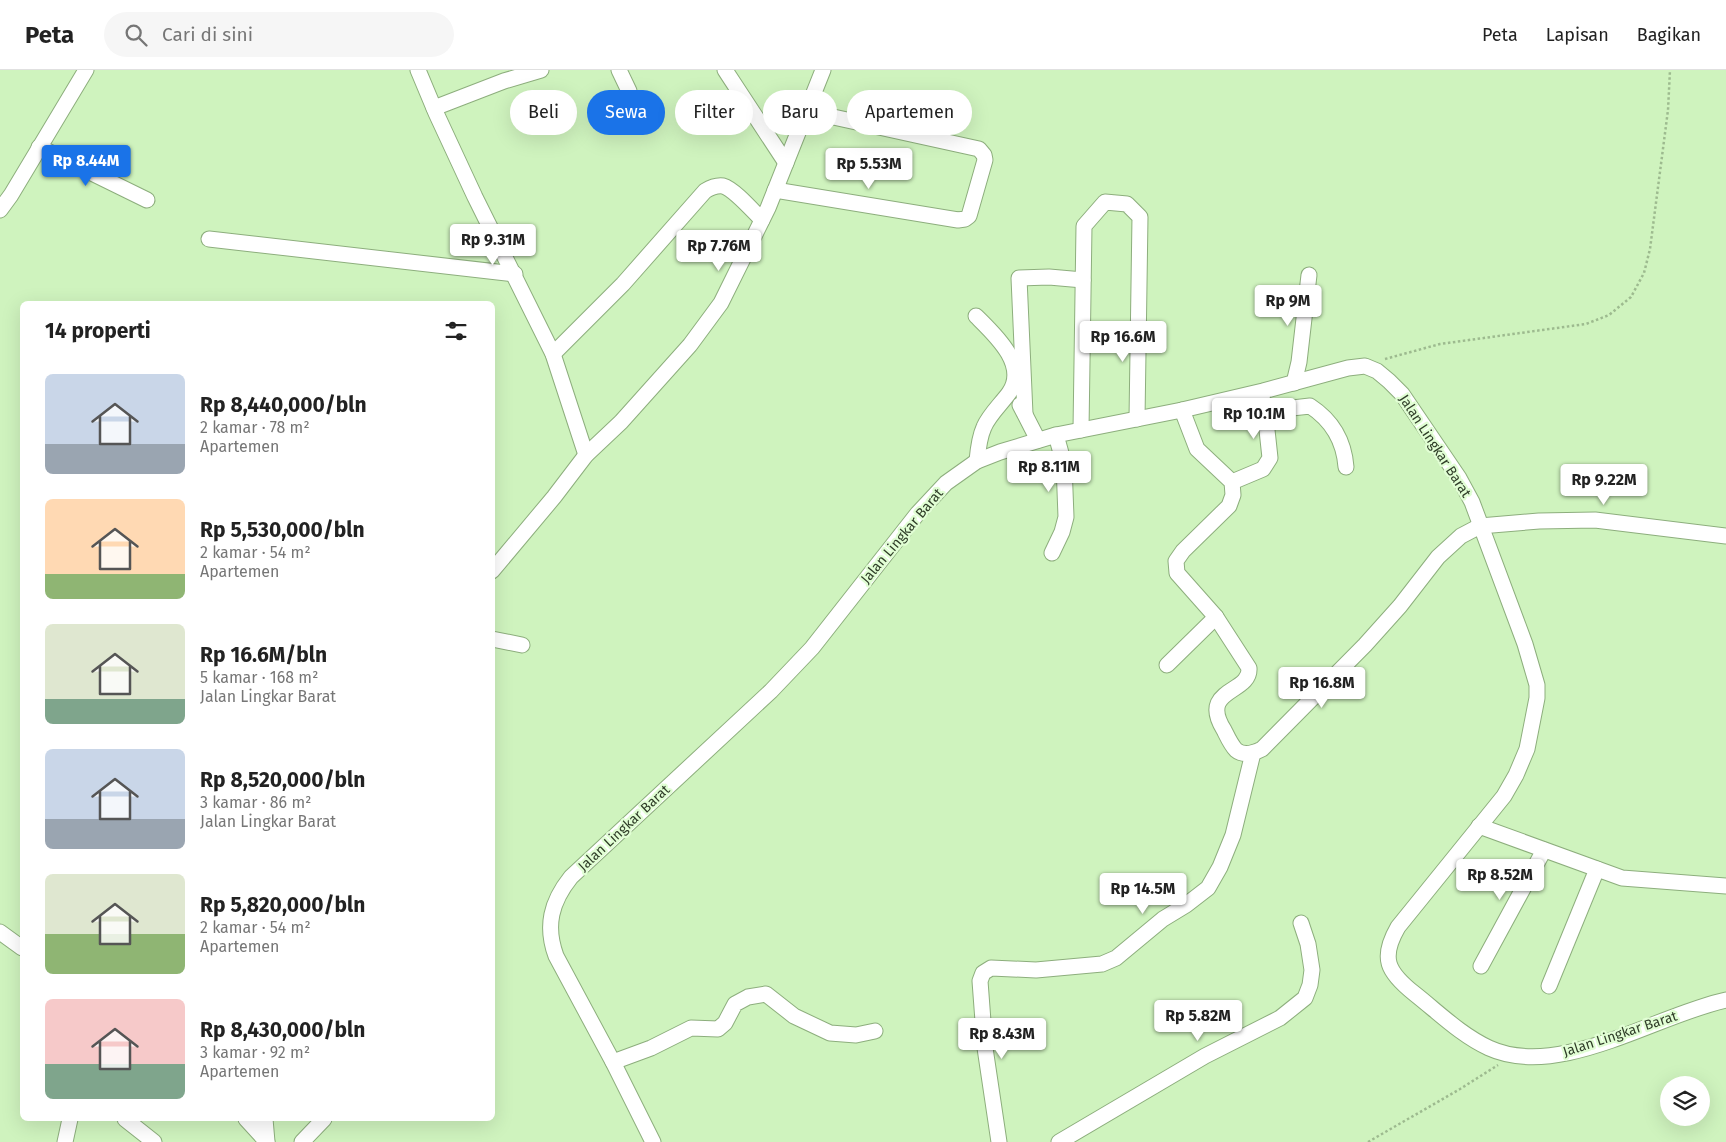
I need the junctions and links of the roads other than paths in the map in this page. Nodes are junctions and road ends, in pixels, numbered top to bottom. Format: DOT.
graph roads {
  1 [pos="86,70"];
  2 [pos="418,70"];
  3 [pos="541,70"];
  4 [pos="619,70"];
  5 [pos="725,70"];
  6 [pos="823,70"];
  7 [pos="629,90"];
  8 [pos="815,90"];
  9 [pos="434,108"];
  10 [pos="837,118"];
  11 [pos="797,135"];
  12 [pos="39,146"];
  13 [pos="786,163"];
  14 [pos="775,190"];
  15 [pos="147,200"];
  16 [pos="0,210"];
  17 [pos="762,220"];
  18 [pos="209,239"];
  19 [pos="515,274"];
  20 [pos="1309,275"];
  21 [pos="1083,280"];
  22 [pos="976,316"];
  23 [pos="553,354"];
  24 [pos="1294,383"];
  25 [pos="1010,391"];
  26 [pos="1263,391"];
  27 [pos="1182,410"];
  28 [pos="1266,411"];
  29 [pos="1025,414"];
  30 [pos="1137,419"];
  31 [pos="1081,430"];
  32 [pos="1056,434"];
  33 [pos="1038,440"];
  34 [pos="586,455"];
  35 [pos="976,461"];
  36 [pos="1346,467"];
  37 [pos="1232,482"];
  38 [pos="1480,526"];
  39 [pos="1726,536"];
  40 [pos="1052,553"];
  41 [pos="495,567"];
  42 [pos="1216,618"];
  43 [pos="495,640"];
  44 [pos="522,645"];
  45 [pos="1167,665"];
  46 [pos="1253,753"];
  47 [pos="1479,826"];
  48 [pos="1544,850"];
  49 [pos="1596,869"];
  50 [pos="1726,886"];
  51 [pos="1301,923"];
  52 [pos="0,932"];
  53 [pos="20,947"];
  54 [pos="1482,966"];
  55 [pos="1549,986"];
  56 [pos="1726,1000"];
  57 [pos="875,1031"];
  58 [pos="613,1062"];
  59 [pos="70,1121"];
  60 [pos="126,1121"];
  61 [pos="248,1121"];
  62 [pos="265,1121"];
  63 [pos="322,1121"];
  64 [pos="137,1136"];
  65 [pos="65,1142"];
  66 [pos="154,1142"];
  67 [pos="267,1142"];
  68 [pos="302,1142"];
  69 [pos="653,1142"];
  70 [pos="999,1142"];
  71 [pos="1059,1142"];
  1 -- 12 [label="street"];
  2 -- 9 [label="street"];
  3 -- 9 [label="street"];
  4 -- 7 [label="street"];
  5 -- 13 [label="street"];
  6 -- 8 [label="street"];
  9 -- 19 [label="street"];
  10 -- 14 [label="street"];
  11 -- 13 [label="street"];
  12 -- 15 [label="street"];
  12 -- 16 [label="street"];
  13 -- 14 [label="street"];
  14 -- 17 [label="street"];
  17 -- 23 [label="street"];
  17 -- 34 [label="street"];
  18 -- 19 [label="street"];
  19 -- 23 [label="street"];
  20 -- 24 [label="street"];
  21 -- 29 [label="street"];
  21 -- 30 [label="street"];
  21 -- 31 [label="street"];
  22 -- 25 [label="street"];
  23 -- 34 [label="street"];
  24 -- 26 [label="street, Jalan Lingkar Barat"];
  24 -- 38 [label="street, Jalan Lingkar Barat"];
  25 -- 29 [label="street"];
  25 -- 35 [label="street"];
  26 -- 27 [label="street, Jalan Lingkar Barat"];
  26 -- 28 [label="street"];
  27 -- 30 [label="street, Jalan Lingkar Barat"];
  27 -- 37 [label="street"];
  28 -- 36 [label="street"];
  28 -- 37 [label="street"];
  29 -- 33 [label="street"];
  30 -- 31 [label="street, Jalan Lingkar Barat"];
  31 -- 32 [label="street, Jalan Lingkar Barat"];
  32 -- 33 [label="street, Jalan Lingkar Barat"];
  32 -- 40 [label="street"];
  33 -- 35 [label="street, Jalan Lingkar Barat"];
  34 -- 41 [label="street"];
  35 -- 58 [label="street, Jalan Lingkar Barat"];
  37 -- 42 [label="street"];
  38 -- 39 [label="street"];
  38 -- 46 [label="street"];
  38 -- 47 [label="street, Jalan Lingkar Barat"];
  42 -- 45 [label="street"];
  42 -- 46 [label="street"];
  43 -- 44 [label="street"];
  46 -- 70 [label="street"];
  47 -- 48 [label="street"];
  47 -- 56 [label="street, Jalan Lingkar Barat"];
  48 -- 49 [label="street"];
  48 -- 54 [label="street"];
  49 -- 50 [label="street"];
  49 -- 55 [label="street"];
  51 -- 71 [label="street"];
  52 -- 53 [label="street"];
  57 -- 58 [label="street"];
  58 -- 69 [label="street, Jalan Lingkar Barat"];
  59 -- 65 [label="street"];
  60 -- 64 [label="street"];
  61 -- 67 [label="street"];
  62 -- 67 [label="street"];
  63 -- 68 [label="street"];
  64 -- 66 [label="street"];
}
